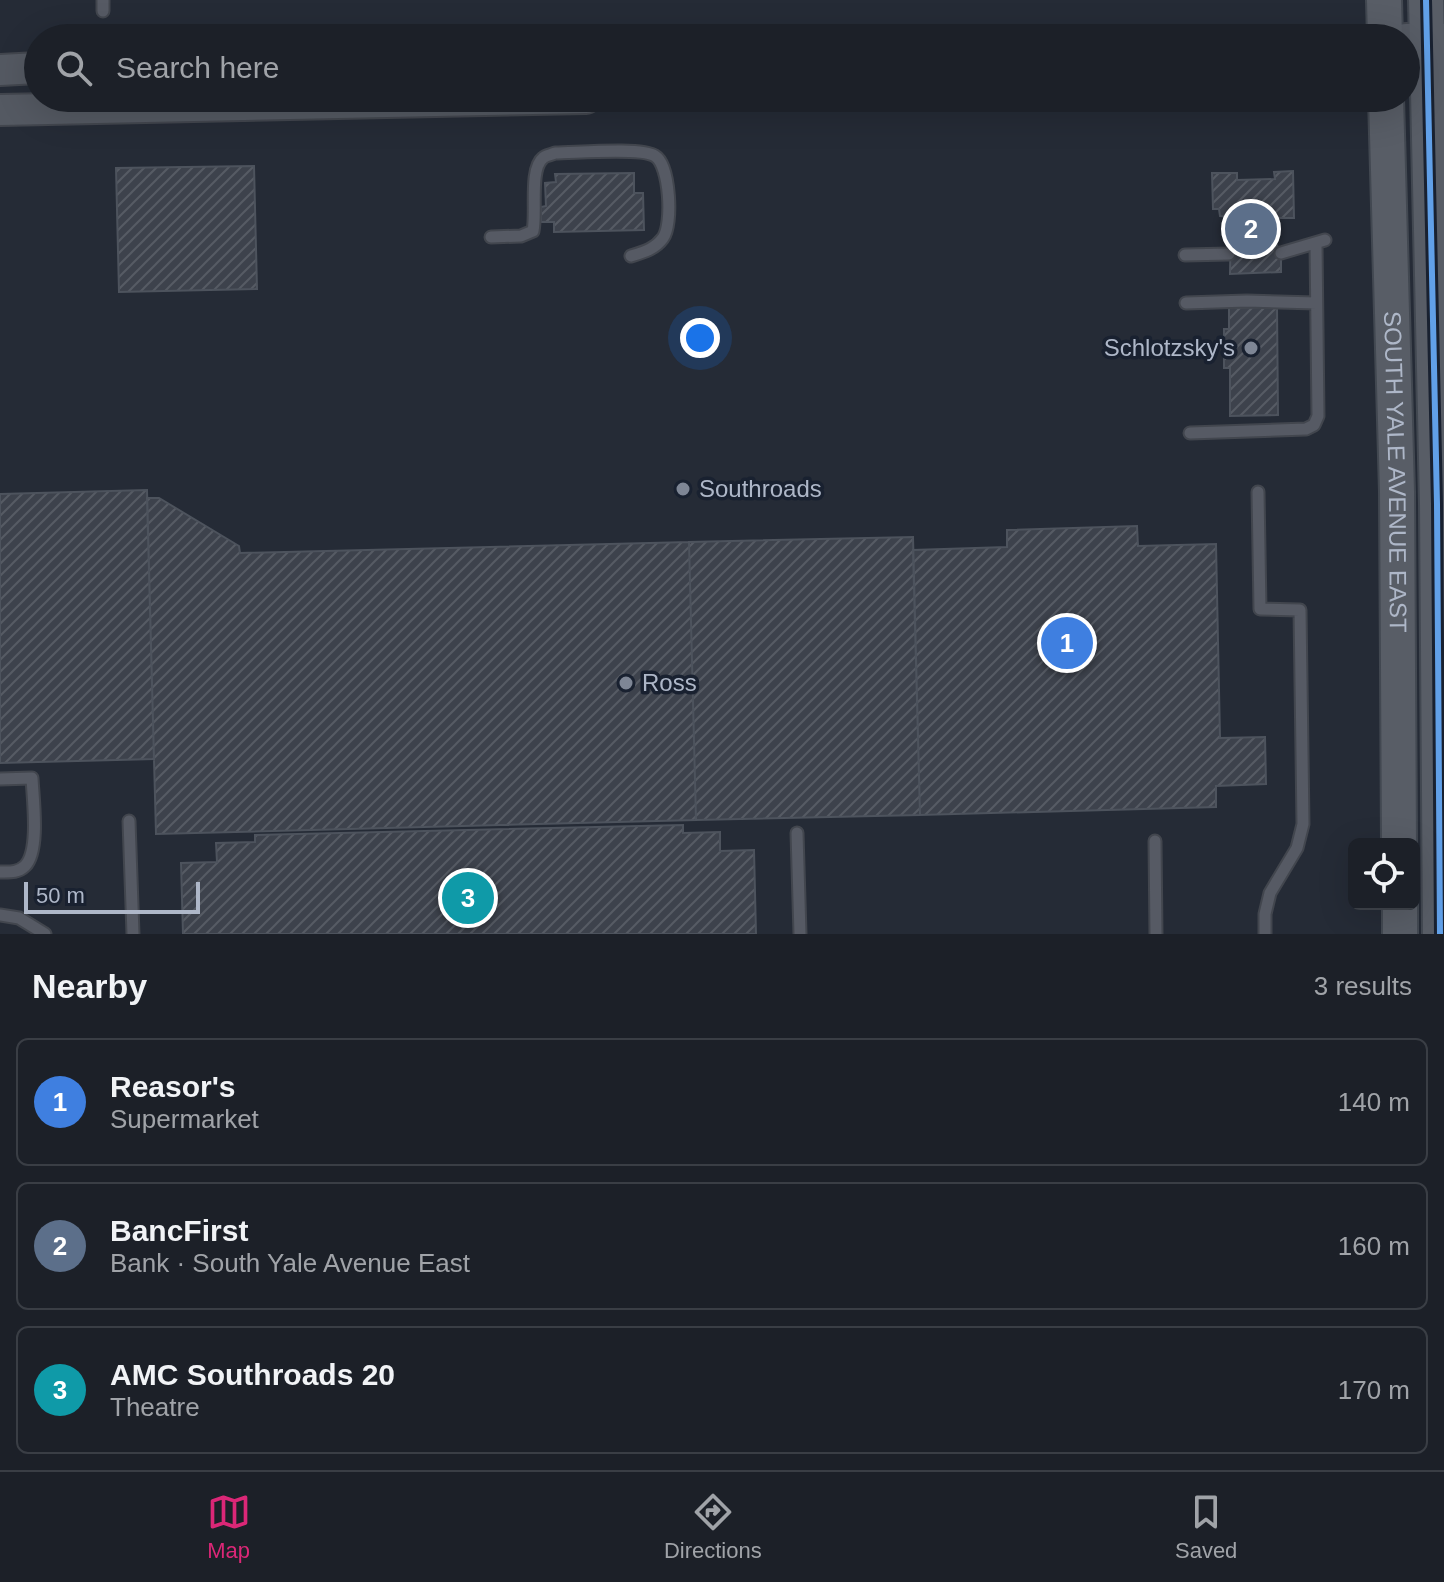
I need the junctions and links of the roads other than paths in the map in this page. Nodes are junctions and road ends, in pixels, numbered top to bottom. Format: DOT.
graph roads {
  1 [pos="1384,0"];
  2 [pos="1426,0"];
  3 [pos="1385,24"];
  4 [pos="1426,39"];
  5 [pos="24,69"];
  6 [pos="0,70"];
  7 [pos="1426,83"];
  8 [pos="24,109"];
  9 [pos="0,110"];
  10 [pos="1386,112"];
  11 [pos="1436,157"];
  12 [pos="491,237"];
  13 [pos="1437,247"];
  14 [pos="1281,253"];
  15 [pos="1229,254"];
  16 [pos="1185,255"];
  17 [pos="631,256"];
  18 [pos="1186,303"];
  19 [pos="1316,303"];
  20 [pos="1190,433"];
  21 [pos="1258,492"];
  22 [pos="0,779"];
  23 [pos="129,821"];
  24 [pos="797,833"];
  25 [pos="1399,838"];
  26 [pos="1155,841"];
  27 [pos="0,872"];
  28 [pos="1400,910"];
  29 [pos="0,915"];
  30 [pos="45,934"];
  31 [pos="133,934"];
  32 [pos="800,934"];
  33 [pos="1156,934"];
  34 [pos="1265,934"];
  35 [pos="1400,934"];
  36 [pos="1440,934"];
  1 -- 3 [label="main road"];
  2 -- 4 [label="main road, SOUTH YALE AVENUE EAST"];
  4 -- 7 [label="main road, SOUTH YALE AVENUE EAST"];
  5 -- 6 [label="main road"];
  7 -- 11 [label="main road, SOUTH YALE AVENUE EAST"];
  8 -- 9 [label="main road"];
  10 -- 25 [label="main road, SOUTH YALE AVENUE EAST"];
  11 -- 13 [label="main road, SOUTH YALE AVENUE EAST"];
  12 -- 17 [label="lane"];
  13 -- 36 [label="main road, SOUTH YALE AVENUE EAST"];
  14 -- 19 [label="lane"];
  15 -- 16 [label="lane"];
  18 -- 19 [label="lane"];
  19 -- 20 [label="lane"];
  21 -- 34 [label="lane"];
  22 -- 27 [label="lane"];
  23 -- 31 [label="lane"];
  24 -- 32 [label="lane"];
  26 -- 33 [label="lane"];
  28 -- 35 [label="main road"];
  29 -- 30 [label="lane"];
}
